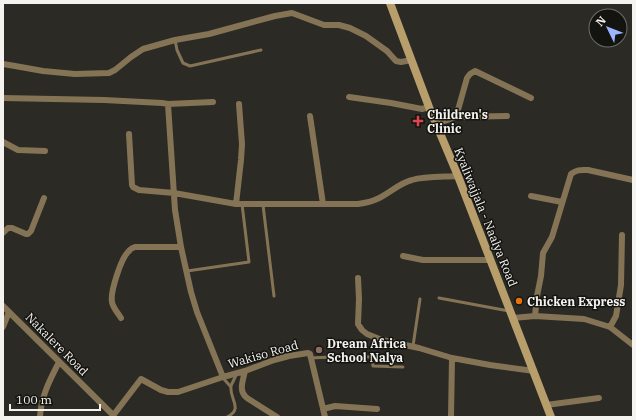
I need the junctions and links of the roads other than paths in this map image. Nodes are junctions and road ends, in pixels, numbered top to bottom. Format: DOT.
graph roads {
  1 [pos="390,3"];
  2 [pos="175,40"];
  3 [pos="261,50"];
  4 [pos="412,60"];
  5 [pos="3,64"];
  6 [pos="349,97"];
  7 [pos="3,98"];
  8 [pos="531,98"];
  9 [pos="213,102"];
  10 [pos="168,104"];
  11 [pos="239,104"];
  12 [pos="429,107"];
  13 [pos="310,116"];
  14 [pos="507,116"];
  15 [pos="456,117"];
  16 [pos="436,124"];
  17 [pos="129,134"];
  18 [pos="3,142"];
  19 [pos="45,151"];
  20 [pos="458,176"];
  21 [pos="633,180"];
  22 [pos="174,193"];
  23 [pos="531,196"];
  24 [pos="44,198"];
  25 [pos="562,202"];
  26 [pos="239,204"];
  27 [pos="263,204"];
  28 [pos="323,204"];
  29 [pos="3,233"];
  30 [pos="622,235"];
  31 [pos="181,247"];
  32 [pos="403,256"];
  33 [pos="491,260"];
  34 [pos="186,271"];
  35 [pos="358,278"];
  36 [pos="274,296"];
  37 [pos="439,298"];
  38 [pos="420,299"];
  39 [pos="3,306"];
  40 [pos="9,312"];
  41 [pos="512,315"];
  42 [pos="535,316"];
  43 [pos="121,318"];
  44 [pos="3,327"];
  45 [pos="610,327"];
  46 [pos="633,345"];
  47 [pos="413,346"];
  48 [pos="310,358"];
  49 [pos="452,358"];
  50 [pos="60,362"];
  51 [pos="403,367"];
  52 [pos="245,371"];
  53 [pos="534,371"];
  54 [pos="237,373"];
  55 [pos="223,377"];
  56 [pos="231,387"];
  57 [pos="599,398"];
  58 [pos="546,405"];
  59 [pos="323,409"];
  60 [pos="377,409"];
  61 [pos="112,416"];
  62 [pos="40,417"];
  63 [pos="227,417"];
  64 [pos="277,417"];
  65 [pos="325,417"];
  66 [pos="450,417"];
  67 [pos="551,417"];
  1 -- 4 [label="main road, Kyaliwajjala - Naalya Road"];
  2 -- 3 [label="lane"];
  2 -- 4 [label="street"];
  2 -- 5 [label="street"];
  4 -- 12 [label="main road, Kyaliwajjala - Naalya Road"];
  6 -- 12 [label="street"];
  7 -- 10 [label="street"];
  8 -- 15 [label="street"];
  9 -- 10 [label="street"];
  10 -- 22 [label="street"];
  11 -- 26 [label="street"];
  12 -- 16 [label="main road, Kyaliwajjala - Naalya Road"];
  13 -- 28 [label="street"];
  14 -- 15 [label="street"];
  15 -- 16 [label="street"];
  16 -- 20 [label="main road, Kyaliwajjala - Naalya Road"];
  17 -- 22 [label="street"];
  18 -- 19 [label="street"];
  20 -- 28 [label="street"];
  20 -- 33 [label="main road, Kyaliwajjala - Naalya Road"];
  21 -- 25 [label="street"];
  22 -- 26 [label="street"];
  22 -- 31 [label="street"];
  23 -- 25 [label="street"];
  24 -- 29 [label="street"];
  25 -- 42 [label="street"];
  26 -- 27 [label="street"];
  26 -- 34 [label="lane"];
  27 -- 28 [label="street"];
  27 -- 36 [label="lane"];
  30 -- 45 [label="street"];
  31 -- 34 [label="street"];
  31 -- 43 [label="street"];
  32 -- 33 [label="street"];
  33 -- 41 [label="main road, Kyaliwajjala - Naalya Road"];
  34 -- 55 [label="street"];
  35 -- 47 [label="street"];
  37 -- 41 [label="lane"];
  38 -- 47 [label="lane"];
  39 -- 40 [label="street, Nakalere Road"];
  40 -- 44 [label="street"];
  40 -- 50 [label="street, Nakalere Road"];
  41 -- 42 [label="street"];
  41 -- 53 [label="main road, Kyaliwajjala - Naalya Road"];
  42 -- 45 [label="street"];
  45 -- 46 [label="street"];
  47 -- 49 [label="street"];
  48 -- 51 [label="lane"];
  48 -- 52 [label="street, Wakiso Road"];
  48 -- 59 [label="street, Wakiso Road"];
  49 -- 53 [label="street"];
  49 -- 66 [label="street"];
  50 -- 61 [label="street, Nakalere Road"];
  50 -- 62 [label="street"];
  52 -- 54 [label="street, Wakiso Road"];
  52 -- 64 [label="street"];
  53 -- 58 [label="main road, Kyaliwajjala - Naalya Road"];
  54 -- 55 [label="street, Wakiso Road"];
  54 -- 56 [label="lane"];
  55 -- 56 [label="lane"];
  55 -- 61 [label="street, Wakiso Road"];
  56 -- 63 [label="lane"];
  57 -- 58 [label="street"];
  58 -- 67 [label="main road, Kyaliwajjala - Naalya Road"];
  59 -- 60 [label="street"];
  59 -- 65 [label="street, Wakiso Road"];
}
